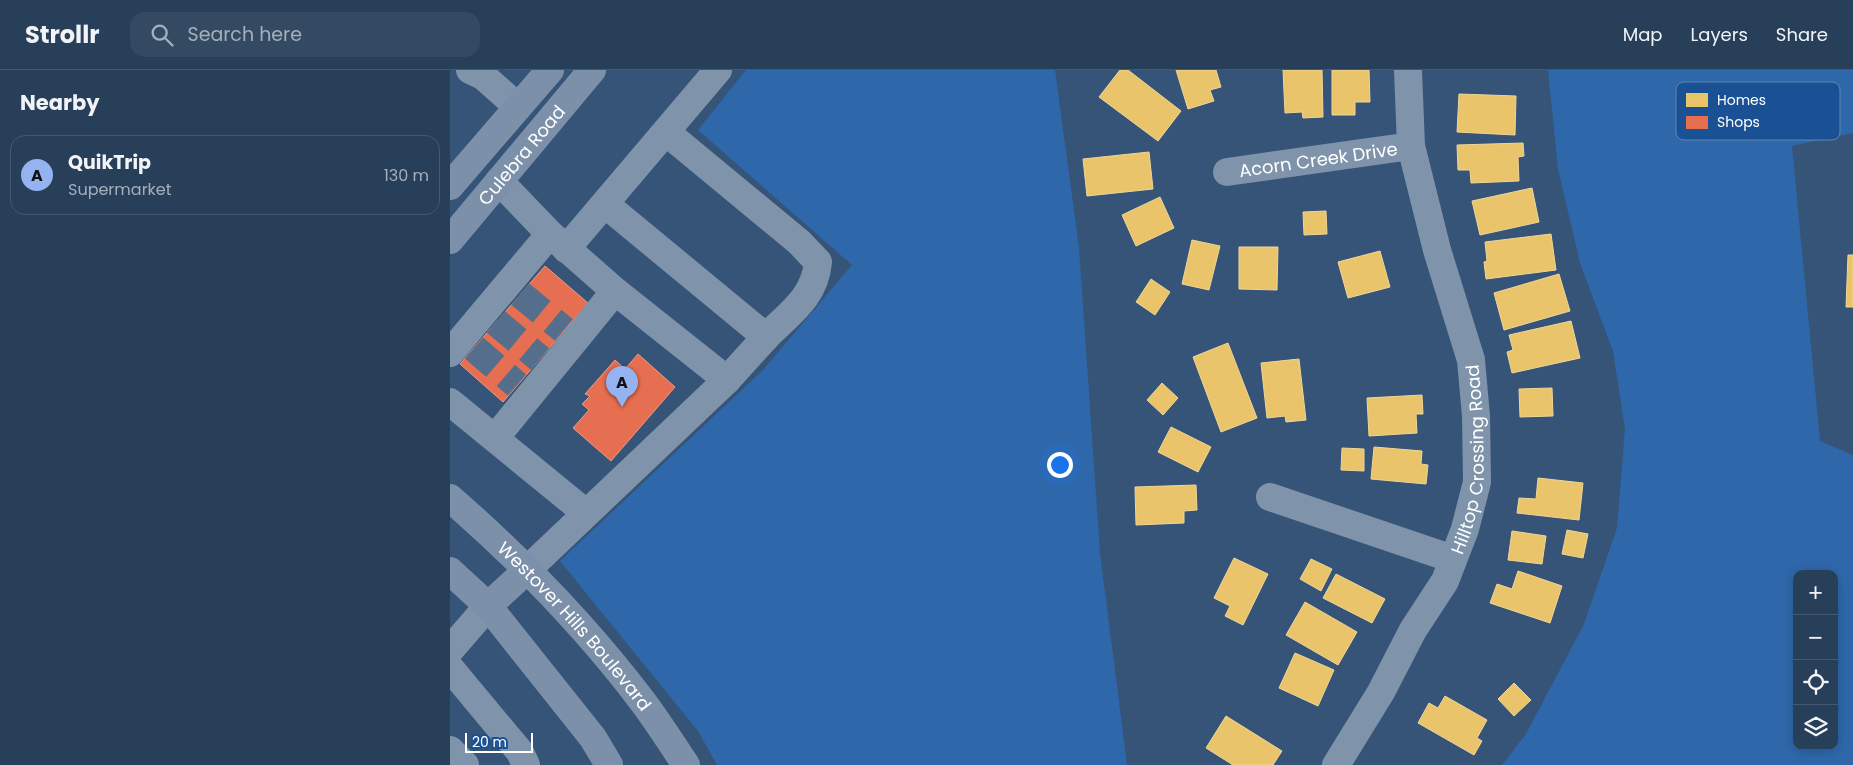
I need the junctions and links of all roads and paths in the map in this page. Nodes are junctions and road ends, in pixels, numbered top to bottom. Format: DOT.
graph roads {
  1 [pos="470,70"];
  2 [pos="550,70"];
  3 [pos="592,70"];
  4 [pos="718,70"];
  5 [pos="1408,70"];
  6 [pos="518,107"];
  7 [pos="666,132"];
  8 [pos="1410,146"];
  9 [pos="1227,172"];
  10 [pos="499,181"];
  11 [pos="450,186"];
  12 [pos="605,204"];
  13 [pos="450,240"];
  14 [pos="558,242"];
  15 [pos="615,291"];
  16 [pos="766,337"];
  17 [pos="462,346"];
  18 [pos="727,380"];
  19 [pos="450,402"];
  20 [pos="495,438"];
  21 [pos="1270,497"];
  22 [pos="450,498"];
  23 [pos="586,513"];
  24 [pos="1453,559"];
  25 [pos="527,570"];
  26 [pos="450,571"];
  27 [pos="488,606"];
  28 [pos="450,650"];
  29 [pos="450,668"];
  30 [pos="450,750"];
  31 [pos="465,765"];
  32 [pos="526,765"];
  33 [pos="609,765"];
  34 [pos="686,765"];
  35 [pos="1336,765"];
  1 -- 6 [label="street"];
  2 -- 6 [label="main road, Culebra Road"];
  3 -- 10 [label="main road, Culebra Road"];
  4 -- 7 [label="street"];
  5 -- 8 [label="street, Hilltop Crossing Road"];
  6 -- 11 [label="main road, Culebra Road"];
  7 -- 12 [label="street"];
  7 -- 16 [label="street"];
  8 -- 9 [label="street, Acorn Creek Drive"];
  8 -- 24 [label="street, Hilltop Crossing Road"];
  10 -- 13 [label="main road, Culebra Road"];
  10 -- 14 [label="street"];
  12 -- 14 [label="street"];
  12 -- 16 [label="street"];
  14 -- 15 [label="street"];
  14 -- 17 [label="street"];
  15 -- 18 [label="street"];
  15 -- 20 [label="street"];
  16 -- 18 [label="street"];
  18 -- 23 [label="street"];
  19 -- 20 [label="street"];
  20 -- 23 [label="street"];
  21 -- 24 [label="street"];
  22 -- 25 [label="main road, Westover Hills Boulevard"];
  23 -- 25 [label="street"];
  24 -- 35 [label="street, Hilltop Crossing Road"];
  25 -- 27 [label="main road"];
  25 -- 34 [label="main road, Westover Hills Boulevard"];
  26 -- 27 [label="main road"];
  27 -- 28 [label="street"];
  27 -- 33 [label="main road"];
  29 -- 32 [label="street"];
  30 -- 31 [label="street"];
}
